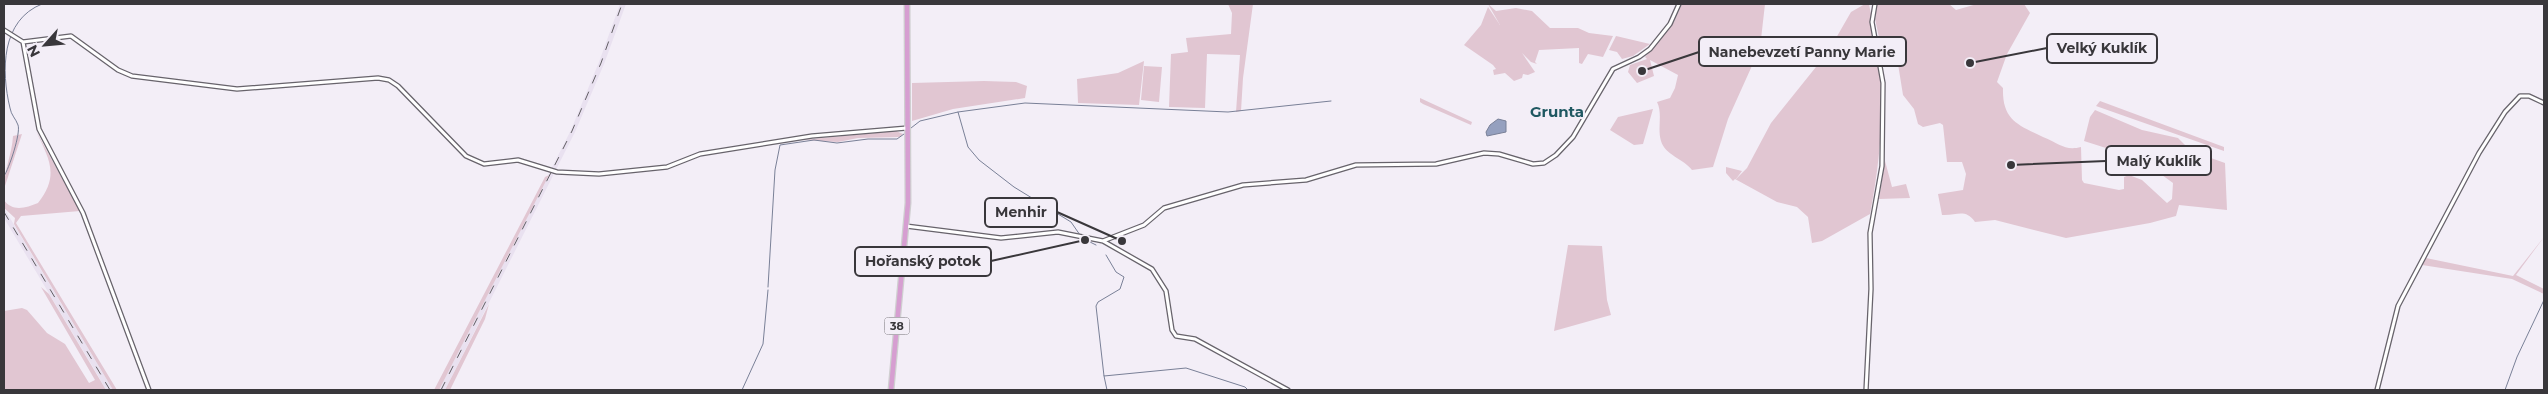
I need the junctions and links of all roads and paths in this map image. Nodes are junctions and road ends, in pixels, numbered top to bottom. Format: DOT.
graph roads {
  1 [pos="907,4"];
  2 [pos="1679,4"];
  3 [pos="1875,4"];
  4 [pos="4,31"];
  5 [pos="23,42"];
  6 [pos="2544,103"];
  7 [pos="908,108"];
  8 [pos="898,128"];
  9 [pos="908,128"];
  10 [pos="908,146"];
  11 [pos="906,226"];
  12 [pos="1103,241"];
  13 [pos="149,390"];
  14 [pos="891,390"];
  15 [pos="1288,390"];
  16 [pos="1866,390"];
  17 [pos="2377,390"];
  1 -- 7 [label="main road, 38"];
  2 -- 12 [label="street"];
  3 -- 16 [label="street"];
  4 -- 5 [label="street"];
  5 -- 8 [label="street"];
  5 -- 13 [label="street"];
  6 -- 17 [label="street"];
  7 -- 8 [label="street"];
  7 -- 9 [label="main road, 38"];
  8 -- 9 [label="street"];
  8 -- 10 [label="street"];
  9 -- 10 [label="main road, 38"];
  10 -- 11 [label="main road, 38"];
  11 -- 12 [label="street"];
  11 -- 14 [label="main road, 38"];
  12 -- 15 [label="street"];
}
